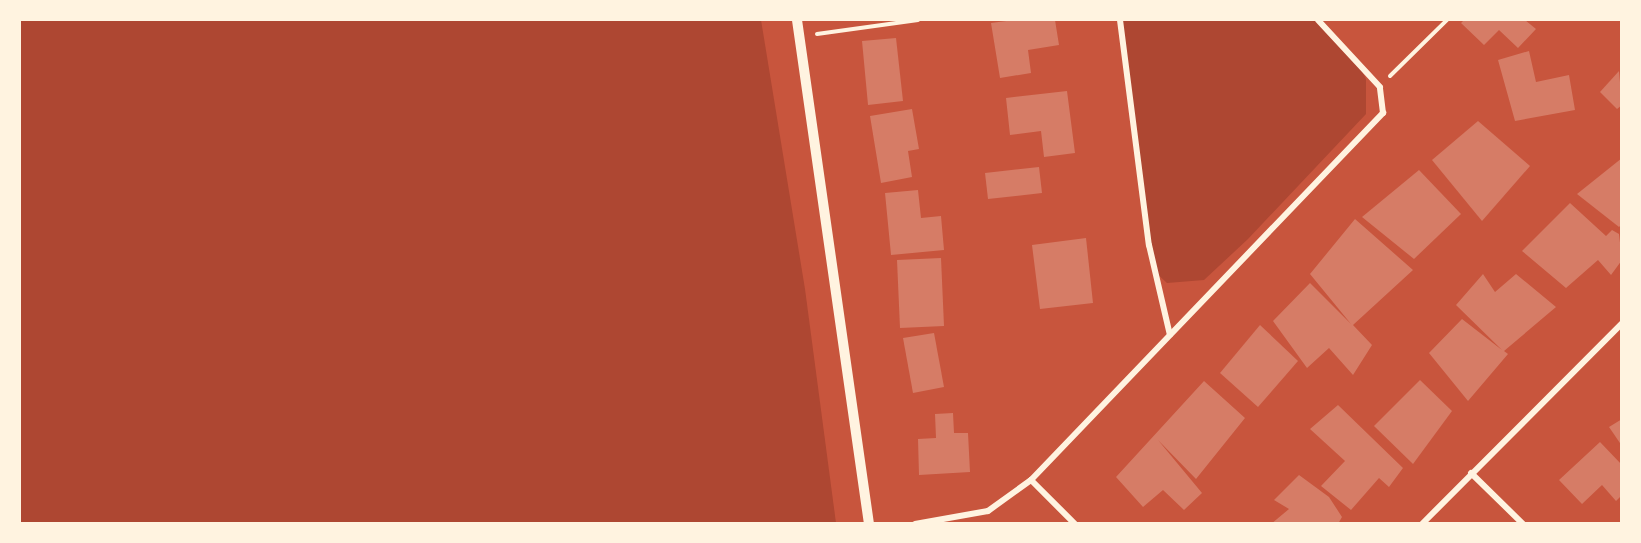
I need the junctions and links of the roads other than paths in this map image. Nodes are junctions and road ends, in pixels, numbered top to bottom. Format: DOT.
graph roads {
  1 [pos="796,20"];
  2 [pos="1120,20"];
  3 [pos="1318,20"];
  4 [pos="1622,323"];
  5 [pos="1170,335"];
  6 [pos="1471,473"];
  7 [pos="1031,480"];
  8 [pos="869,524"];
  9 [pos="915,524"];
  10 [pos="1074,524"];
  11 [pos="1422,524"];
  12 [pos="1522,524"];
  1 -- 8 [label="street"];
  2 -- 5 [label="street"];
  3 -- 5 [label="street"];
  4 -- 6 [label="street"];
  5 -- 7 [label="street"];
  6 -- 11 [label="street"];
  6 -- 12 [label="street"];
  7 -- 9 [label="street"];
  7 -- 10 [label="street"];
}
